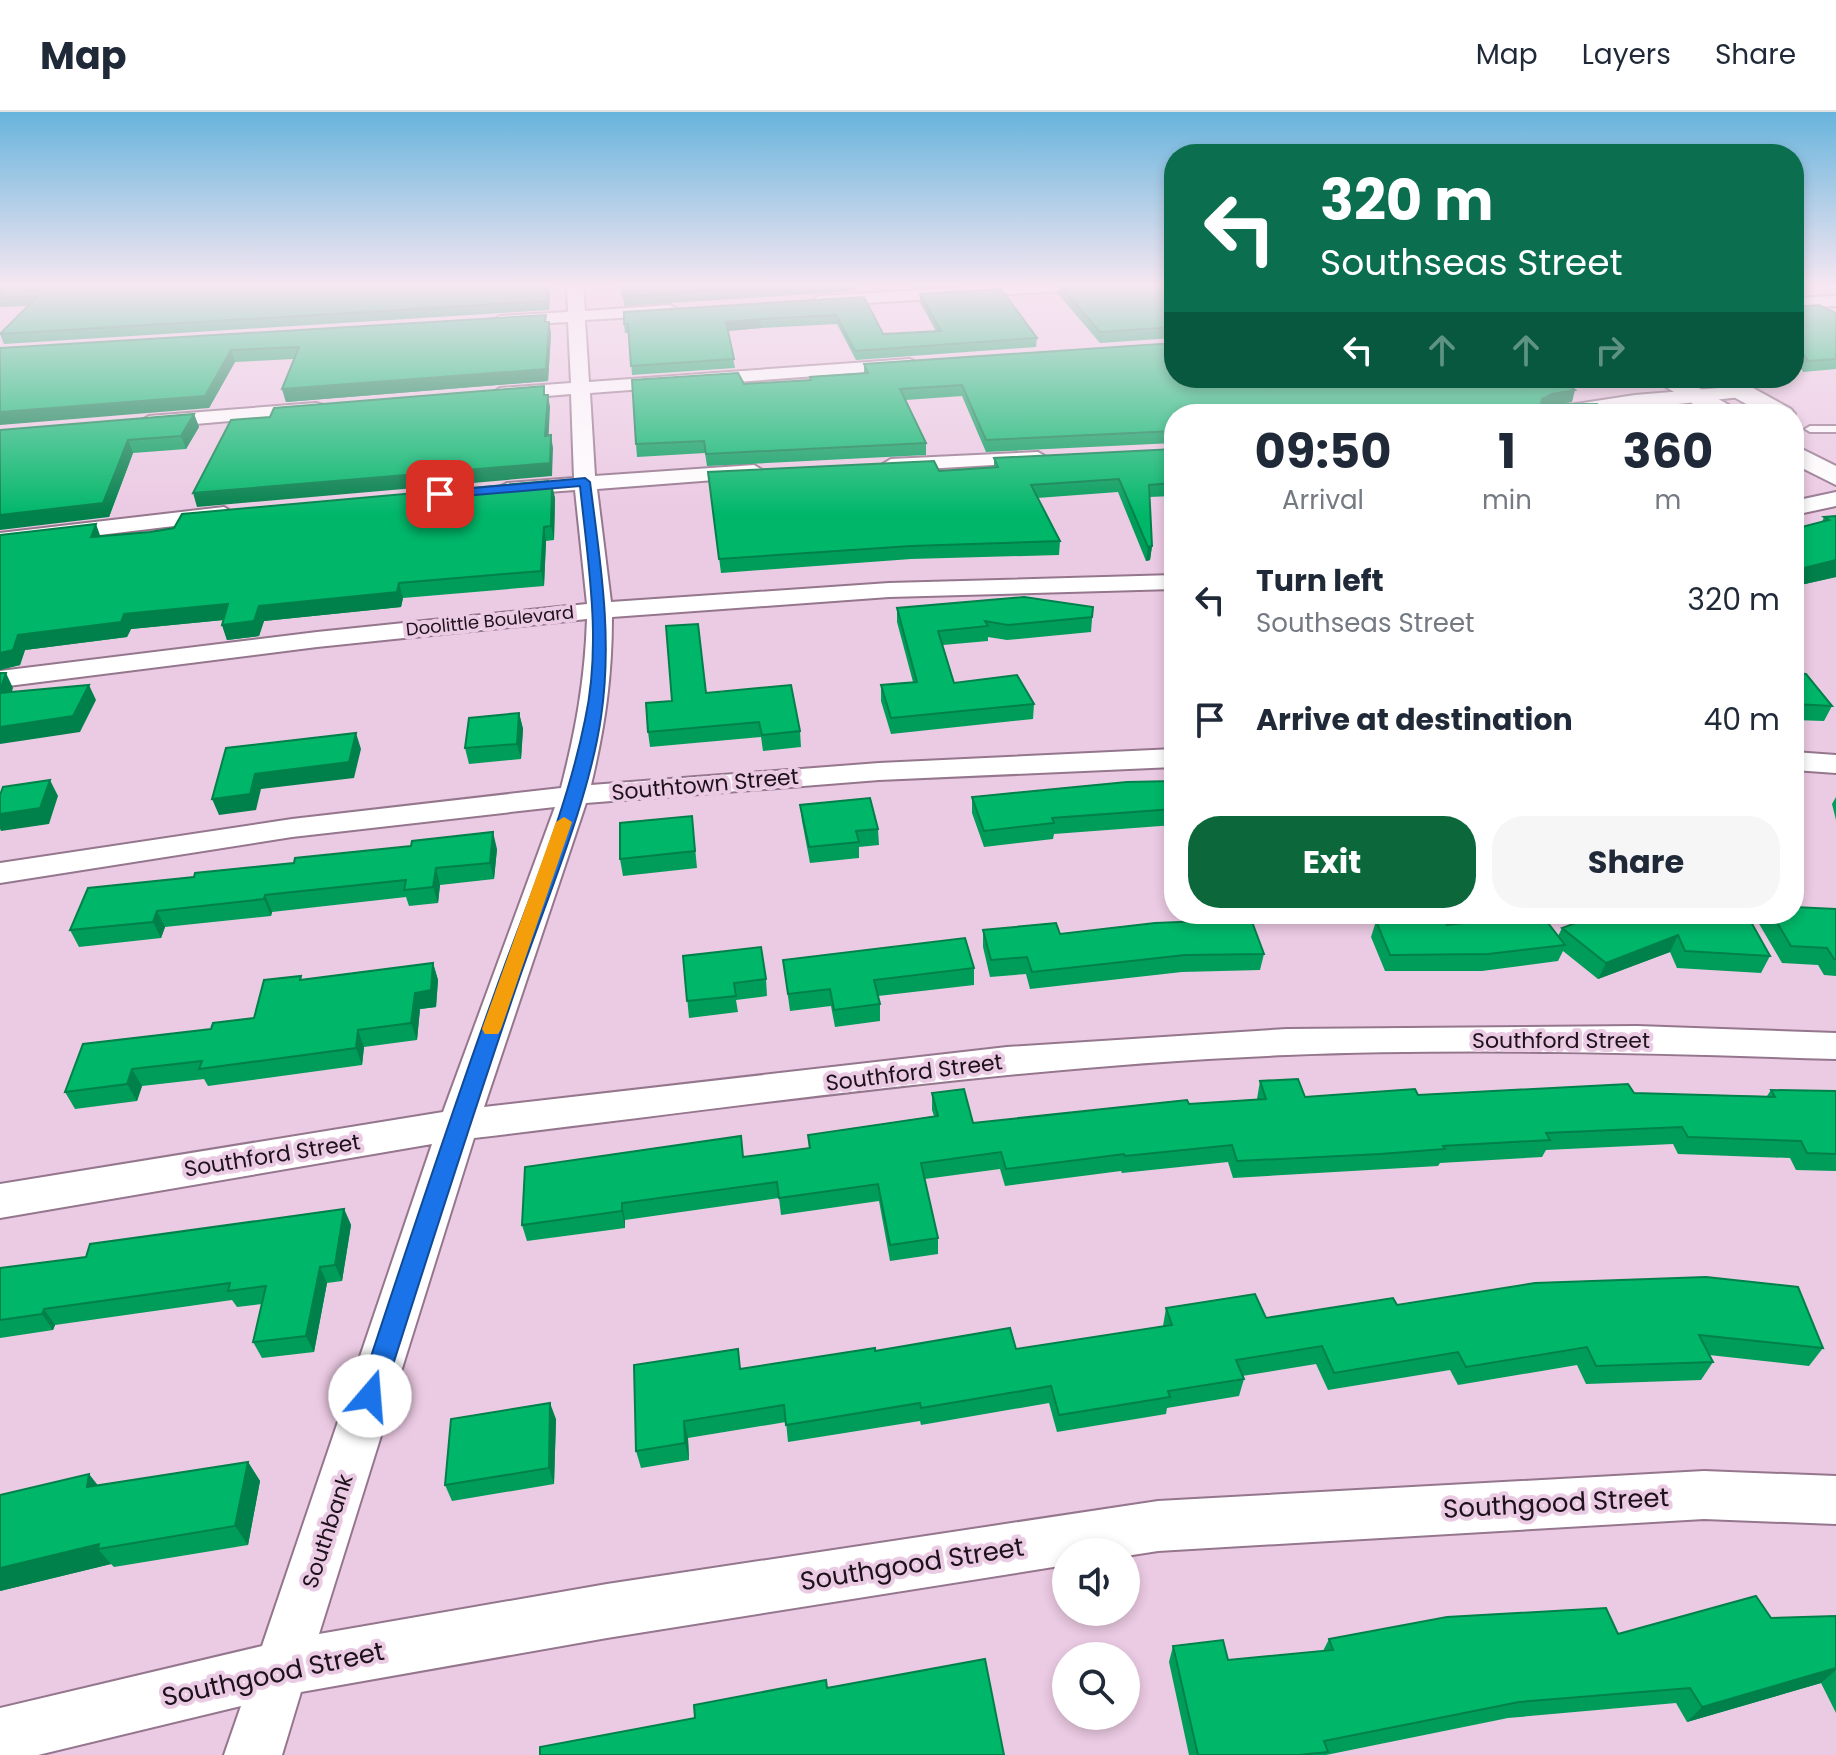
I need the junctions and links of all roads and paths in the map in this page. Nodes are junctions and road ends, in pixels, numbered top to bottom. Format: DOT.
graph roads {
  1 [pos="580,362"];
  2 [pos="925,363"];
  3 [pos="582,387"];
  4 [pos="1681,388"];
  5 [pos="1736,388"];
  6 [pos="1743,392"];
  7 [pos="473,396"];
  8 [pos="1695,396"];
  9 [pos="1631,404"];
  10 [pos="1709,404"];
  11 [pos="1764,404"];
  12 [pos="332,408"];
  13 [pos="129,424"];
  14 [pos="1813,426"];
  15 [pos="1836,444"];
  16 [pos="1063,457"];
  17 [pos="1804,459"];
  18 [pos="872,466"];
  19 [pos="777,470"];
  20 [pos="1836,477"];
  21 [pos="585,482"];
  22 [pos="478,491"];
  23 [pos="1836,499"];
  24 [pos="1804,506"];
  25 [pos="250,511"];
  26 [pos="0,540"];
  27 [pos="1164,582"];
  28 [pos="600,610"];
  29 [pos="0,679"];
  30 [pos="1164,758"];
  31 [pos="1804,762"];
  32 [pos="1836,764"];
  33 [pos="574,795"];
  34 [pos="0,873"];
  35 [pos="1836,1046"];
  36 [pos="458,1125"];
  37 [pos="0,1201"];
  38 [pos="1836,1500"];
  39 [pos="283,1668"];
  40 [pos="0,1736"];
  41 [pos="253,1755"];
  1 -- 3 [label="street, Southbank"];
  2 -- 3 [label="street"];
  3 -- 7 [label="street"];
  3 -- 21 [label="street, Southbank"];
  4 -- 8 [label="main road"];
  5 -- 6 [label="main road"];
  6 -- 8 [label="street"];
  6 -- 11 [label="main road"];
  8 -- 9 [label="street"];
  8 -- 10 [label="main road"];
  12 -- 13 [label="street"];
  14 -- 15 [label="main road"];
  16 -- 18 [label="street"];
  17 -- 20 [label="main road"];
  19 -- 21 [label="street"];
  21 -- 22 [label="street"];
  21 -- 28 [label="street, Southbank"];
  23 -- 24 [label="street"];
  25 -- 26 [label="street"];
  27 -- 28 [label="street, Doolittle Boulevard"];
  28 -- 29 [label="street, Doolittle Boulevard"];
  28 -- 33 [label="street, Southbank"];
  30 -- 33 [label="street, Southtown Street"];
  31 -- 32 [label="street"];
  33 -- 34 [label="street, Southtown Street"];
  33 -- 36 [label="street, Southbank"];
  35 -- 36 [label="street, Southford Street"];
  36 -- 37 [label="street, Southford Street"];
  36 -- 39 [label="street, Southbank"];
  38 -- 39 [label="street, Southgood Street"];
  39 -- 40 [label="street, Southgood Street"];
  39 -- 41 [label="street, Southbank"];
}
